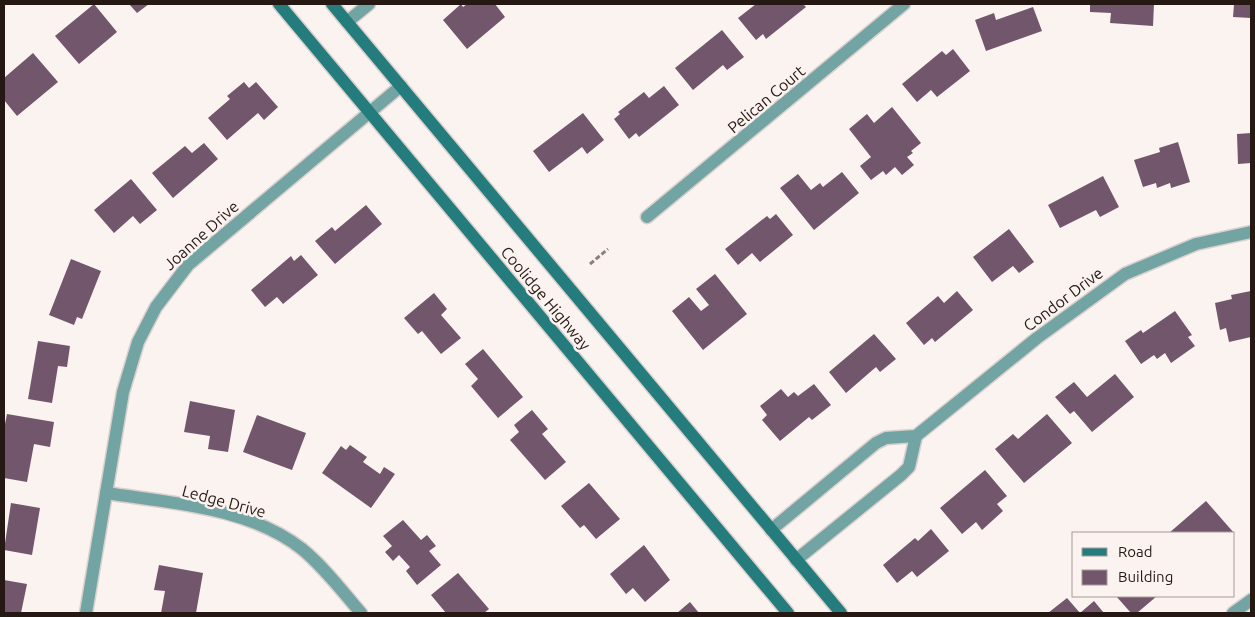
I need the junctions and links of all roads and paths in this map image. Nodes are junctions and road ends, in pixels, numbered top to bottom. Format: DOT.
graph roads {
  1 [pos="279,4"];
  2 [pos="332,4"];
  3 [pos="369,4"];
  4 [pos="904,4"];
  5 [pos="347,22"];
  6 [pos="401,86"];
  7 [pos="370,112"];
  8 [pos="647,217"];
  9 [pos="1251,232"];
  10 [pos="608,249"];
  11 [pos="590,264"];
  12 [pos="916,436"];
  13 [pos="106,493"];
  14 [pos="771,530"];
  15 [pos="796,560"];
  16 [pos="1251,600"];
  17 [pos="86,613"];
  18 [pos="361,613"];
  19 [pos="788,613"];
  20 [pos="840,613"];
  21 [pos="1234,613"];
  1 -- 7 [label="main road, Coolidge Highway"];
  2 -- 5 [label="main road, Coolidge Highway"];
  3 -- 5 [label="street"];
  4 -- 8 [label="street, Pelican Court"];
  5 -- 6 [label="main road, Coolidge Highway"];
  6 -- 7 [label="street, Joanne Drive"];
  6 -- 14 [label="main road, Coolidge Highway"];
  7 -- 13 [label="street, Joanne Drive"];
  7 -- 19 [label="main road, Coolidge Highway"];
  9 -- 12 [label="street, Condor Drive"];
  10 -- 11 [label="path"];
  12 -- 14 [label="street"];
  12 -- 15 [label="street"];
  13 -- 17 [label="street, Joanne Drive"];
  13 -- 18 [label="street, Ledge Drive"];
  14 -- 15 [label="main road, Coolidge Highway"];
  15 -- 20 [label="main road, Coolidge Highway"];
  16 -- 21 [label="street"];
}
